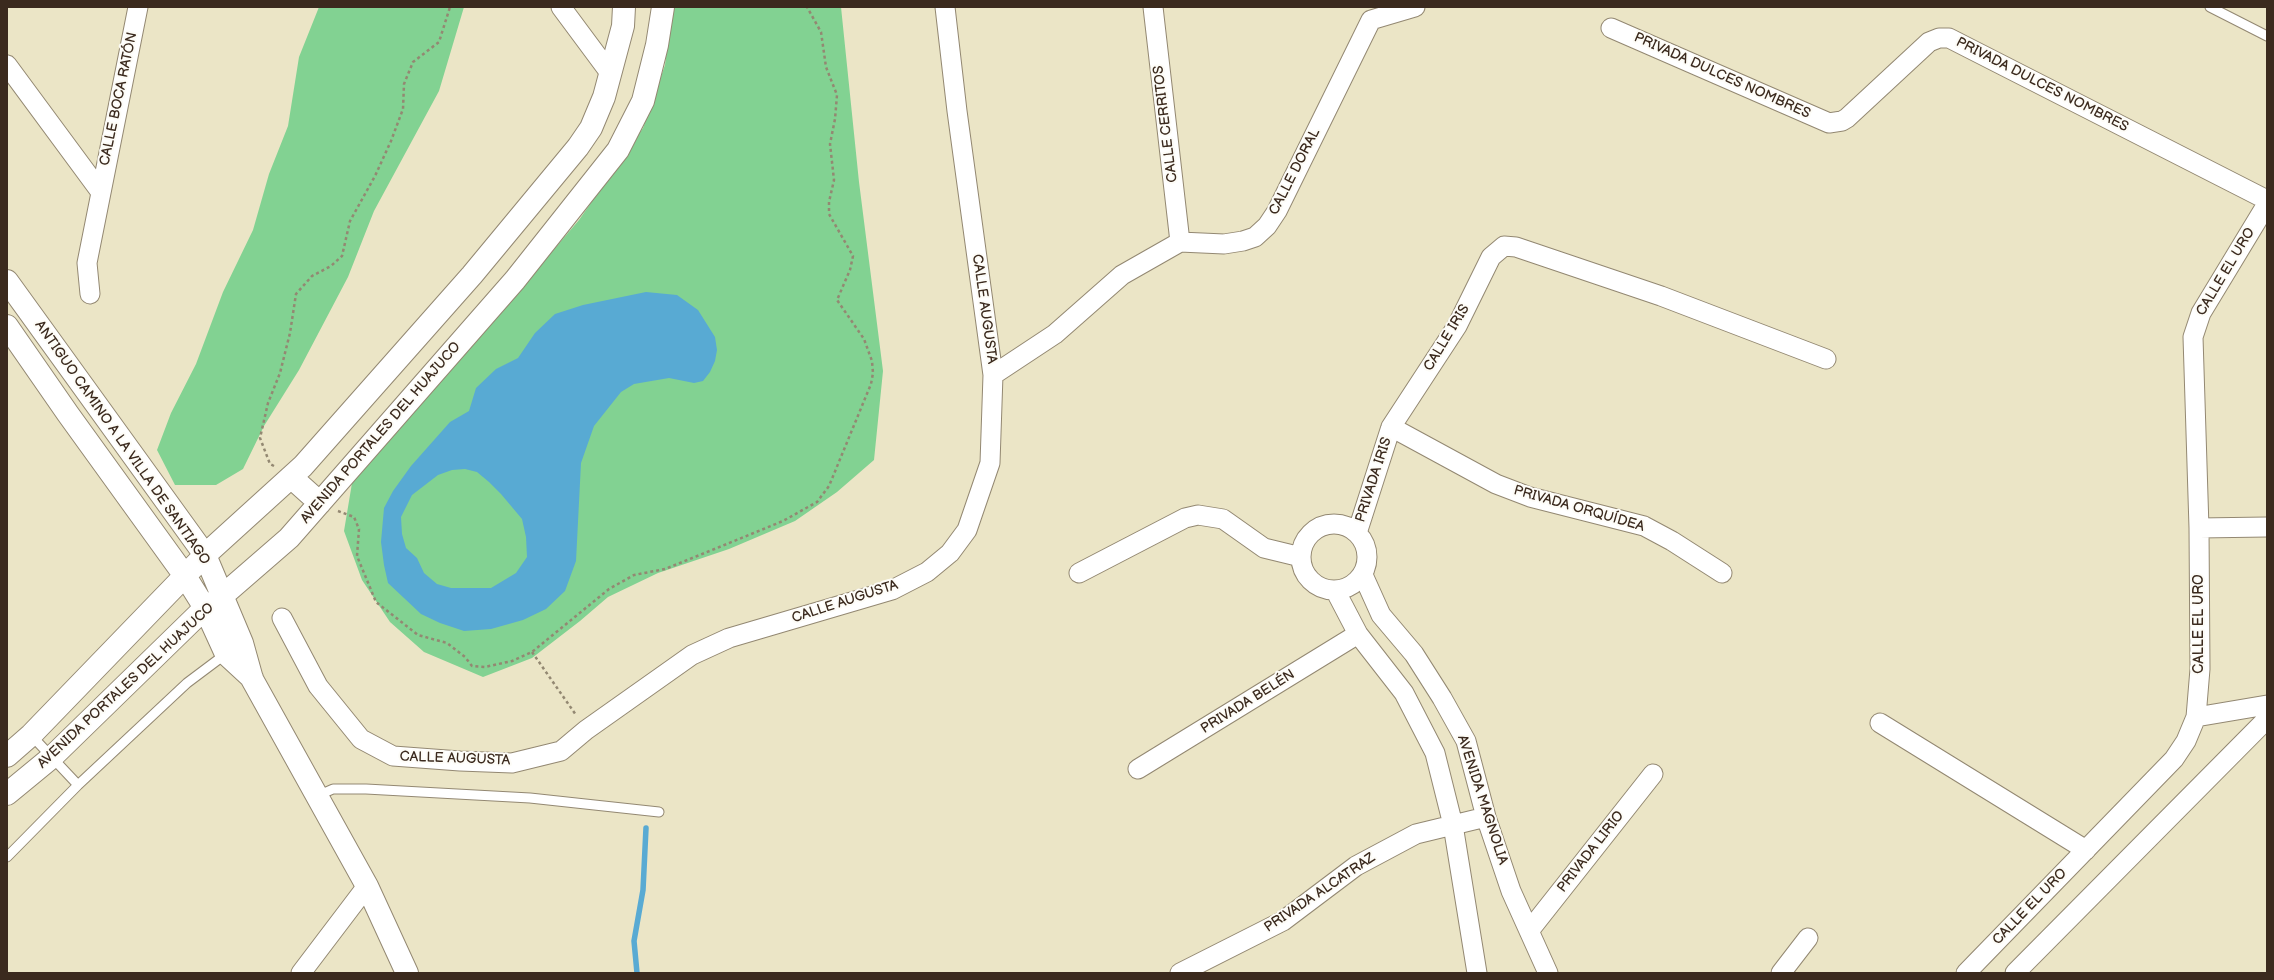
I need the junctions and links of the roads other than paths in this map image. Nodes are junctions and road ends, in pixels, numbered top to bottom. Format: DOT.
graph roads {
  1 [pos="138,7"];
  2 [pos="561,7"];
  3 [pos="624,7"];
  4 [pos="662,7"];
  5 [pos="946,7"];
  6 [pos="1153,7"];
  7 [pos="1415,7"];
  8 [pos="2210,7"];
  9 [pos="1367,14"];
  10 [pos="1611,28"];
  11 [pos="2267,36"];
  12 [pos="7,65"];
  13 [pos="610,73"];
  14 [pos="100,191"];
  15 [pos="2267,200"];
  16 [pos="2267,204"];
  17 [pos="1180,242"];
  18 [pos="7,281"];
  19 [pos="90,294"];
  20 [pos="7,326"];
  21 [pos="1826,359"];
  22 [pos="993,375"];
  23 [pos="1390,427"];
  24 [pos="291,477"];
  25 [pos="320,503"];
  26 [pos="2267,527"];
  27 [pos="2199,528"];
  28 [pos="1357,533"];
  29 [pos="205,555"];
  30 [pos="1301,557"];
  31 [pos="1079,573"];
  32 [pos="1722,573"];
  33 [pos="1362,575"];
  34 [pos="185,576"];
  35 [pos="1334,590"];
  36 [pos="213,602"];
  37 [pos="282,618"];
  38 [pos="1358,634"];
  39 [pos="234,648"];
  40 [pos="2267,705"];
  41 [pos="2196,717"];
  42 [pos="2267,718"];
  43 [pos="1880,723"];
  44 [pos="31,735"];
  45 [pos="7,756"];
  46 [pos="52,757"];
  47 [pos="1138,769"];
  48 [pos="1653,774"];
  49 [pos="78,785"];
  50 [pos="7,794"];
  51 [pos="317,796"];
  52 [pos="660,812"];
  53 [pos="1486,817"];
  54 [pos="1453,826"];
  55 [pos="2086,850"];
  56 [pos="7,857"];
  57 [pos="367,886"];
  58 [pos="1529,931"];
  59 [pos="1808,938"];
  60 [pos="301,973"];
  61 [pos="407,973"];
  62 [pos="1180,973"];
  63 [pos="1477,973"];
  64 [pos="1548,973"];
  65 [pos="1781,973"];
  66 [pos="1966,973"];
  67 [pos="2015,973"];
  1 -- 14 [label="street, CALLE BOCA RATÓN"];
  2 -- 13 [label="street"];
  3 -- 13 [label="street, AVENIDA PORTALES DEL HUAJUCO"];
  4 -- 25 [label="street, AVENIDA PORTALES DEL HUAJUCO"];
  5 -- 22 [label="street, CALLE AUGUSTA"];
  6 -- 17 [label="street, CALLE CERRITOS"];
  7 -- 9 [label="street, CALLE DORAL"];
  8 -- 11 [label="lane"];
  9 -- 17 [label="street, CALLE DORAL"];
  10 -- 15 [label="street, PRIVADA DULCES NOMBRES"];
  12 -- 14 [label="street"];
  13 -- 24 [label="street, AVENIDA PORTALES DEL HUAJUCO"];
  14 -- 19 [label="street, CALLE BOCA RATÓN"];
  16 -- 27 [label="street, CALLE EL URO"];
  17 -- 22 [label="street"];
  18 -- 29 [label="street, ANTIGUO CAMINO A LA VILLA DE SANTIAGO"];
  20 -- 34 [label="street, ANTIGUO CAMINO A LA VILLA DE SANTIAGO"];
  21 -- 23 [label="street, CALLE IRIS"];
  22 -- 37 [label="street, CALLE AUGUSTA"];
  23 -- 28 [label="street, PRIVADA IRIS"];
  23 -- 32 [label="street, PRIVADA ORQUÍDEA"];
  24 -- 25 [label="street"];
  24 -- 29 [label="street, AVENIDA PORTALES DEL HUAJUCO"];
  25 -- 36 [label="street, AVENIDA PORTALES DEL HUAJUCO"];
  26 -- 27 [label="street"];
  27 -- 41 [label="street, CALLE EL URO"];
  28 -- 30 [label="street"];
  28 -- 33 [label="street"];
  29 -- 34 [label="street, AVENIDA PORTALES DEL HUAJUCO"];
  29 -- 36 [label="street, ANTIGUO CAMINO A LA VILLA DE SANTIAGO"];
  30 -- 31 [label="street"];
  30 -- 35 [label="street"];
  33 -- 35 [label="street"];
  33 -- 53 [label="street, AVENIDA MAGNOLIA"];
  34 -- 36 [label="street, ANTIGUO CAMINO A LA VILLA DE SANTIAGO"];
  34 -- 44 [label="street, AVENIDA PORTALES DEL HUAJUCO"];
  35 -- 38 [label="street"];
  36 -- 39 [label="street, ANTIGUO CAMINO A LA VILLA DE SANTIAGO"];
  36 -- 46 [label="street, AVENIDA PORTALES DEL HUAJUCO"];
  38 -- 47 [label="street, PRIVADA BELÉN"];
  38 -- 54 [label="street"];
  39 -- 49 [label="lane"];
  39 -- 51 [label="street, ANTIGUO CAMINO A LA VILLA DE SANTIAGO"];
  40 -- 41 [label="street"];
  41 -- 55 [label="street, CALLE EL URO"];
  42 -- 67 [label="street"];
  43 -- 55 [label="street"];
  44 -- 45 [label="street, AVENIDA PORTALES DEL HUAJUCO"];
  44 -- 46 [label="lane"];
  46 -- 49 [label="lane"];
  46 -- 50 [label="street, AVENIDA PORTALES DEL HUAJUCO"];
  48 -- 58 [label="street, PRIVADA LIRIO"];
  49 -- 56 [label="lane"];
  51 -- 52 [label="lane"];
  51 -- 57 [label="street, ANTIGUO CAMINO A LA VILLA DE SANTIAGO"];
  53 -- 54 [label="street, PRIVADA ALCATRAZ"];
  53 -- 58 [label="street, AVENIDA MAGNOLIA"];
  54 -- 62 [label="street, PRIVADA ALCATRAZ"];
  54 -- 63 [label="street"];
  55 -- 66 [label="street, CALLE EL URO"];
  57 -- 60 [label="street"];
  57 -- 61 [label="street, ANTIGUO CAMINO A LA VILLA DE SANTIAGO"];
  58 -- 64 [label="street, AVENIDA MAGNOLIA"];
  59 -- 65 [label="street"];
}
